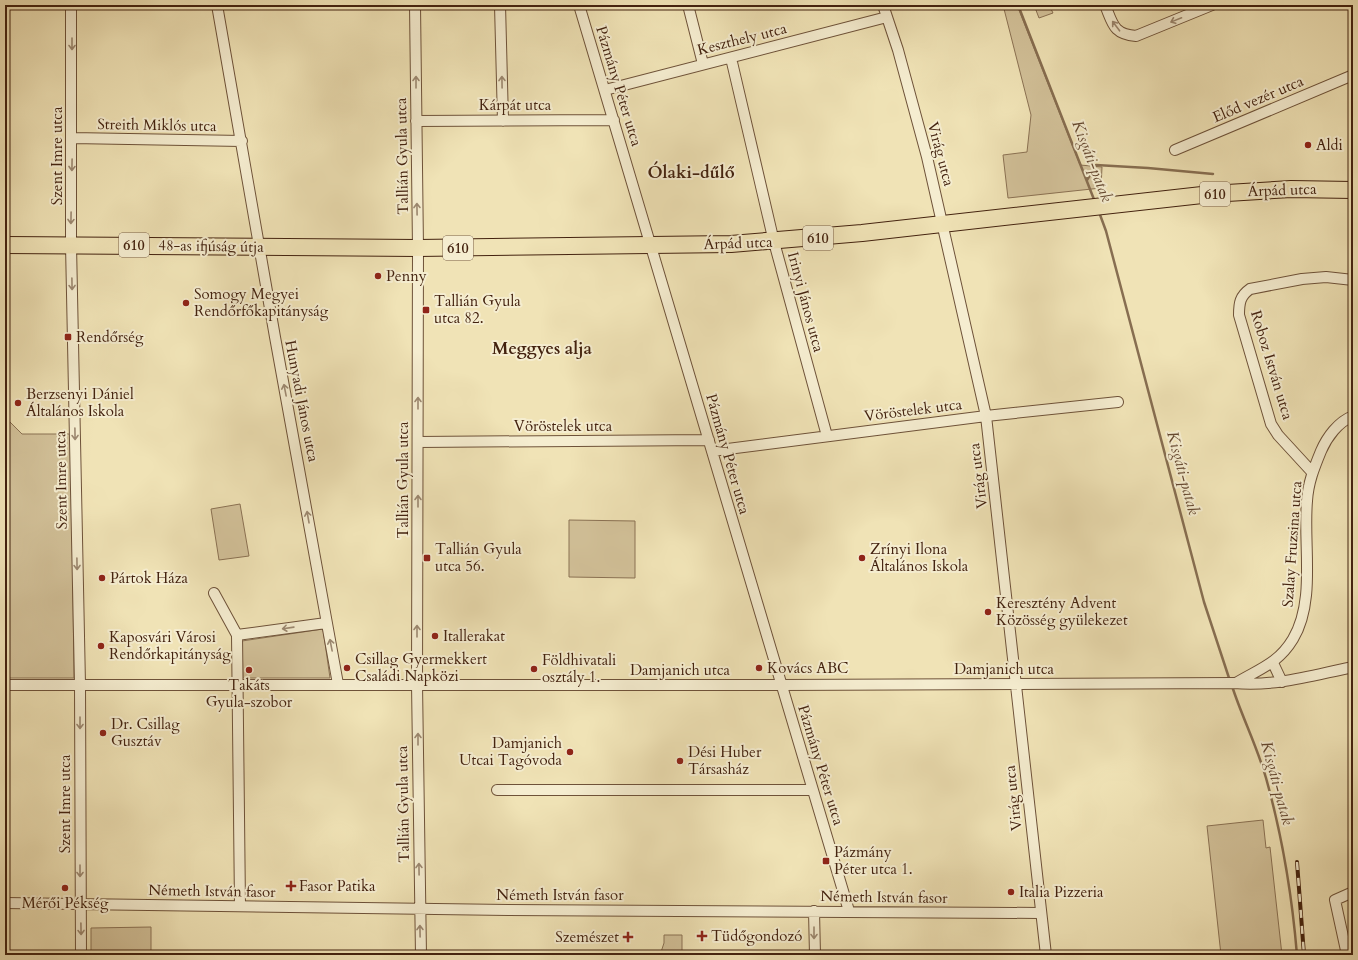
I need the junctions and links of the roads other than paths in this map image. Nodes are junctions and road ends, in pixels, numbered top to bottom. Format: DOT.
graph roads {
  1 [pos="71,5"];
  2 [pos="217,5"];
  3 [pos="415,5"];
  4 [pos="500,5"];
  5 [pos="579,5"];
  6 [pos="688,5"];
  7 [pos="883,5"];
  8 [pos="1105,5"];
  9 [pos="1212,5"];
  10 [pos="887,17"];
  11 [pos="731,58"];
  12 [pos="703,64"];
  13 [pos="1353,75"];
  14 [pos="605,90"];
  15 [pos="503,120"];
  16 [pos="614,120"];
  17 [pos="416,121"];
  18 [pos="72,138"];
  19 [pos="242,141"];
  20 [pos="1175,150"];
  21 [pos="1353,190"];
  22 [pos="943,224"];
  23 [pos="774,242"];
  24 [pos="5,245"];
  25 [pos="71,245"];
  26 [pos="651,245"];
  27 [pos="260,246"];
  28 [pos="418,248"];
  29 [pos="1353,280"];
  30 [pos="1118,402"];
  31 [pos="986,416"];
  32 [pos="1353,416"];
  33 [pos="827,436"];
  34 [pos="709,440"];
  35 [pos="418,442"];
  36 [pos="712,451"];
  37 [pos="1312,472"];
  38 [pos="214,593"];
  39 [pos="326,623"];
  40 [pos="237,635"];
  41 [pos="1273,663"];
  42 [pos="1353,667"];
  43 [pos="1282,682"];
  44 [pos="1232,683"];
  45 [pos="80,684"];
  46 [pos="238,684"];
  47 [pos="338,684"];
  48 [pos="417,684"];
  49 [pos="1017,684"];
  50 [pos="5,685"];
  51 [pos="781,685"];
  52 [pos="496,790"];
  53 [pos="813,790"];
  54 [pos="1353,892"];
  55 [pos="5,902"];
  56 [pos="80,904"];
  57 [pos="240,906"];
  58 [pos="419,908"];
  59 [pos="814,911"];
  60 [pos="850,911"];
  61 [pos="1040,913"];
  62 [pos="81,955"];
  63 [pos="421,955"];
  64 [pos="815,955"];
  65 [pos="1046,955"];
  66 [pos="1347,955"];
  1 -- 18 [label="street, Szent Imre utca, one-way"];
  2 -- 19 [label="street, Hunyadi János utca"];
  17 -- 3 [label="street, Tallián Gyula utca, one-way"];
  15 -- 4 [label="street, one-way"];
  5 -- 14 [label="street, Pázmány Péter utca"];
  6 -- 12 [label="street"];
  7 -- 10 [label="street, Virág utca"];
  9 -- 8 [label="street, one-way"];
  10 -- 11 [label="street, Keszthely utca"];
  10 -- 22 [label="street, Virág utca"];
  11 -- 12 [label="street, Keszthely utca"];
  11 -- 23 [label="street, Irinyi János utca"];
  12 -- 14 [label="street, Keszthely utca"];
  13 -- 20 [label="street, Előd vezér utca"];
  14 -- 16 [label="street, Pázmány Péter utca"];
  15 -- 16 [label="street, Kárpát utca"];
  15 -- 17 [label="street, Kárpát utca"];
  16 -- 26 [label="street, Pázmány Péter utca"];
  28 -- 17 [label="street, Tallián Gyula utca, one-way"];
  18 -- 19 [label="street, Streith Miklós utca"];
  18 -- 25 [label="street, Szent Imre utca, one-way"];
  19 -- 27 [label="street, Hunyadi János utca"];
  21 -- 22 [label="main road, Árpád utca / 610"];
  22 -- 23 [label="main road, Árpád utca / 610"];
  22 -- 31 [label="street, Virág utca"];
  23 -- 26 [label="main road, Árpád utca / 610"];
  23 -- 33 [label="street, Irinyi János utca"];
  24 -- 25 [label="main road, 48-as ifjúság útja / 610"];
  25 -- 27 [label="main road, 48-as ifjúság útja / 610"];
  25 -- 45 [label="street, Szent Imre utca, one-way"];
  26 -- 28 [label="main road, Árpád utca / 610"];
  26 -- 34 [label="street, Pázmány Péter utca"];
  27 -- 28 [label="main road, 48-as ifjúság útja / 610"];
  39 -- 27 [label="street, Hunyadi János utca, one-way"];
  35 -- 28 [label="street, Tallián Gyula utca, one-way"];
  29 -- 37 [label="street, Roboz István utca"];
  30 -- 31 [label="street, Vöröstelek utca"];
  31 -- 33 [label="street, Vöröstelek utca"];
  31 -- 49 [label="street, Virág utca"];
  32 -- 37 [label="street, Szalay Fruzsina utca"];
  33 -- 36 [label="street, Vöröstelek utca"];
  34 -- 35 [label="street, Vöröstelek utca"];
  34 -- 36 [label="street, Pázmány Péter utca"];
  48 -- 35 [label="street, Tallián Gyula utca, one-way"];
  36 -- 51 [label="street, Pázmány Péter utca"];
  37 -- 41 [label="street, Szalay Fruzsina utca"];
  38 -- 40 [label="street"];
  39 -- 40 [label="street, one-way"];
  47 -- 39 [label="street, Hunyadi János utca, one-way"];
  40 -- 46 [label="street"];
  41 -- 43 [label="street"];
  41 -- 44 [label="street, Szalay Fruzsina utca"];
  42 -- 43 [label="street, Damjanich utca"];
  43 -- 44 [label="street, Damjanich utca"];
  44 -- 49 [label="street, Damjanich utca"];
  45 -- 46 [label="street, Damjanich utca"];
  45 -- 50 [label="street, Damjanich utca"];
  45 -- 56 [label="street, Szent Imre utca, one-way"];
  46 -- 47 [label="street, Damjanich utca"];
  46 -- 57 [label="street"];
  47 -- 48 [label="street, Damjanich utca"];
  48 -- 51 [label="street, Damjanich utca"];
  58 -- 48 [label="street, Tallián Gyula utca, one-way"];
  49 -- 51 [label="street, Damjanich utca"];
  49 -- 61 [label="street, Virág utca"];
  51 -- 53 [label="street, Pázmány Péter utca"];
  52 -- 53 [label="street"];
  53 -- 60 [label="street, Pázmány Péter utca"];
  54 -- 66 [label="street"];
  55 -- 56 [label="street, Németh István fasor"];
  56 -- 57 [label="street, Németh István fasor"];
  56 -- 62 [label="street, Szent Imre utca, one-way"];
  57 -- 58 [label="street, Németh István fasor"];
  58 -- 59 [label="street, Németh István fasor"];
  63 -- 58 [label="street, Tallián Gyula utca, one-way"];
  59 -- 60 [label="street, Németh István fasor"];
  59 -- 64 [label="street, one-way"];
  60 -- 61 [label="street, Németh István fasor"];
  61 -- 65 [label="street, Virág utca"];
}
